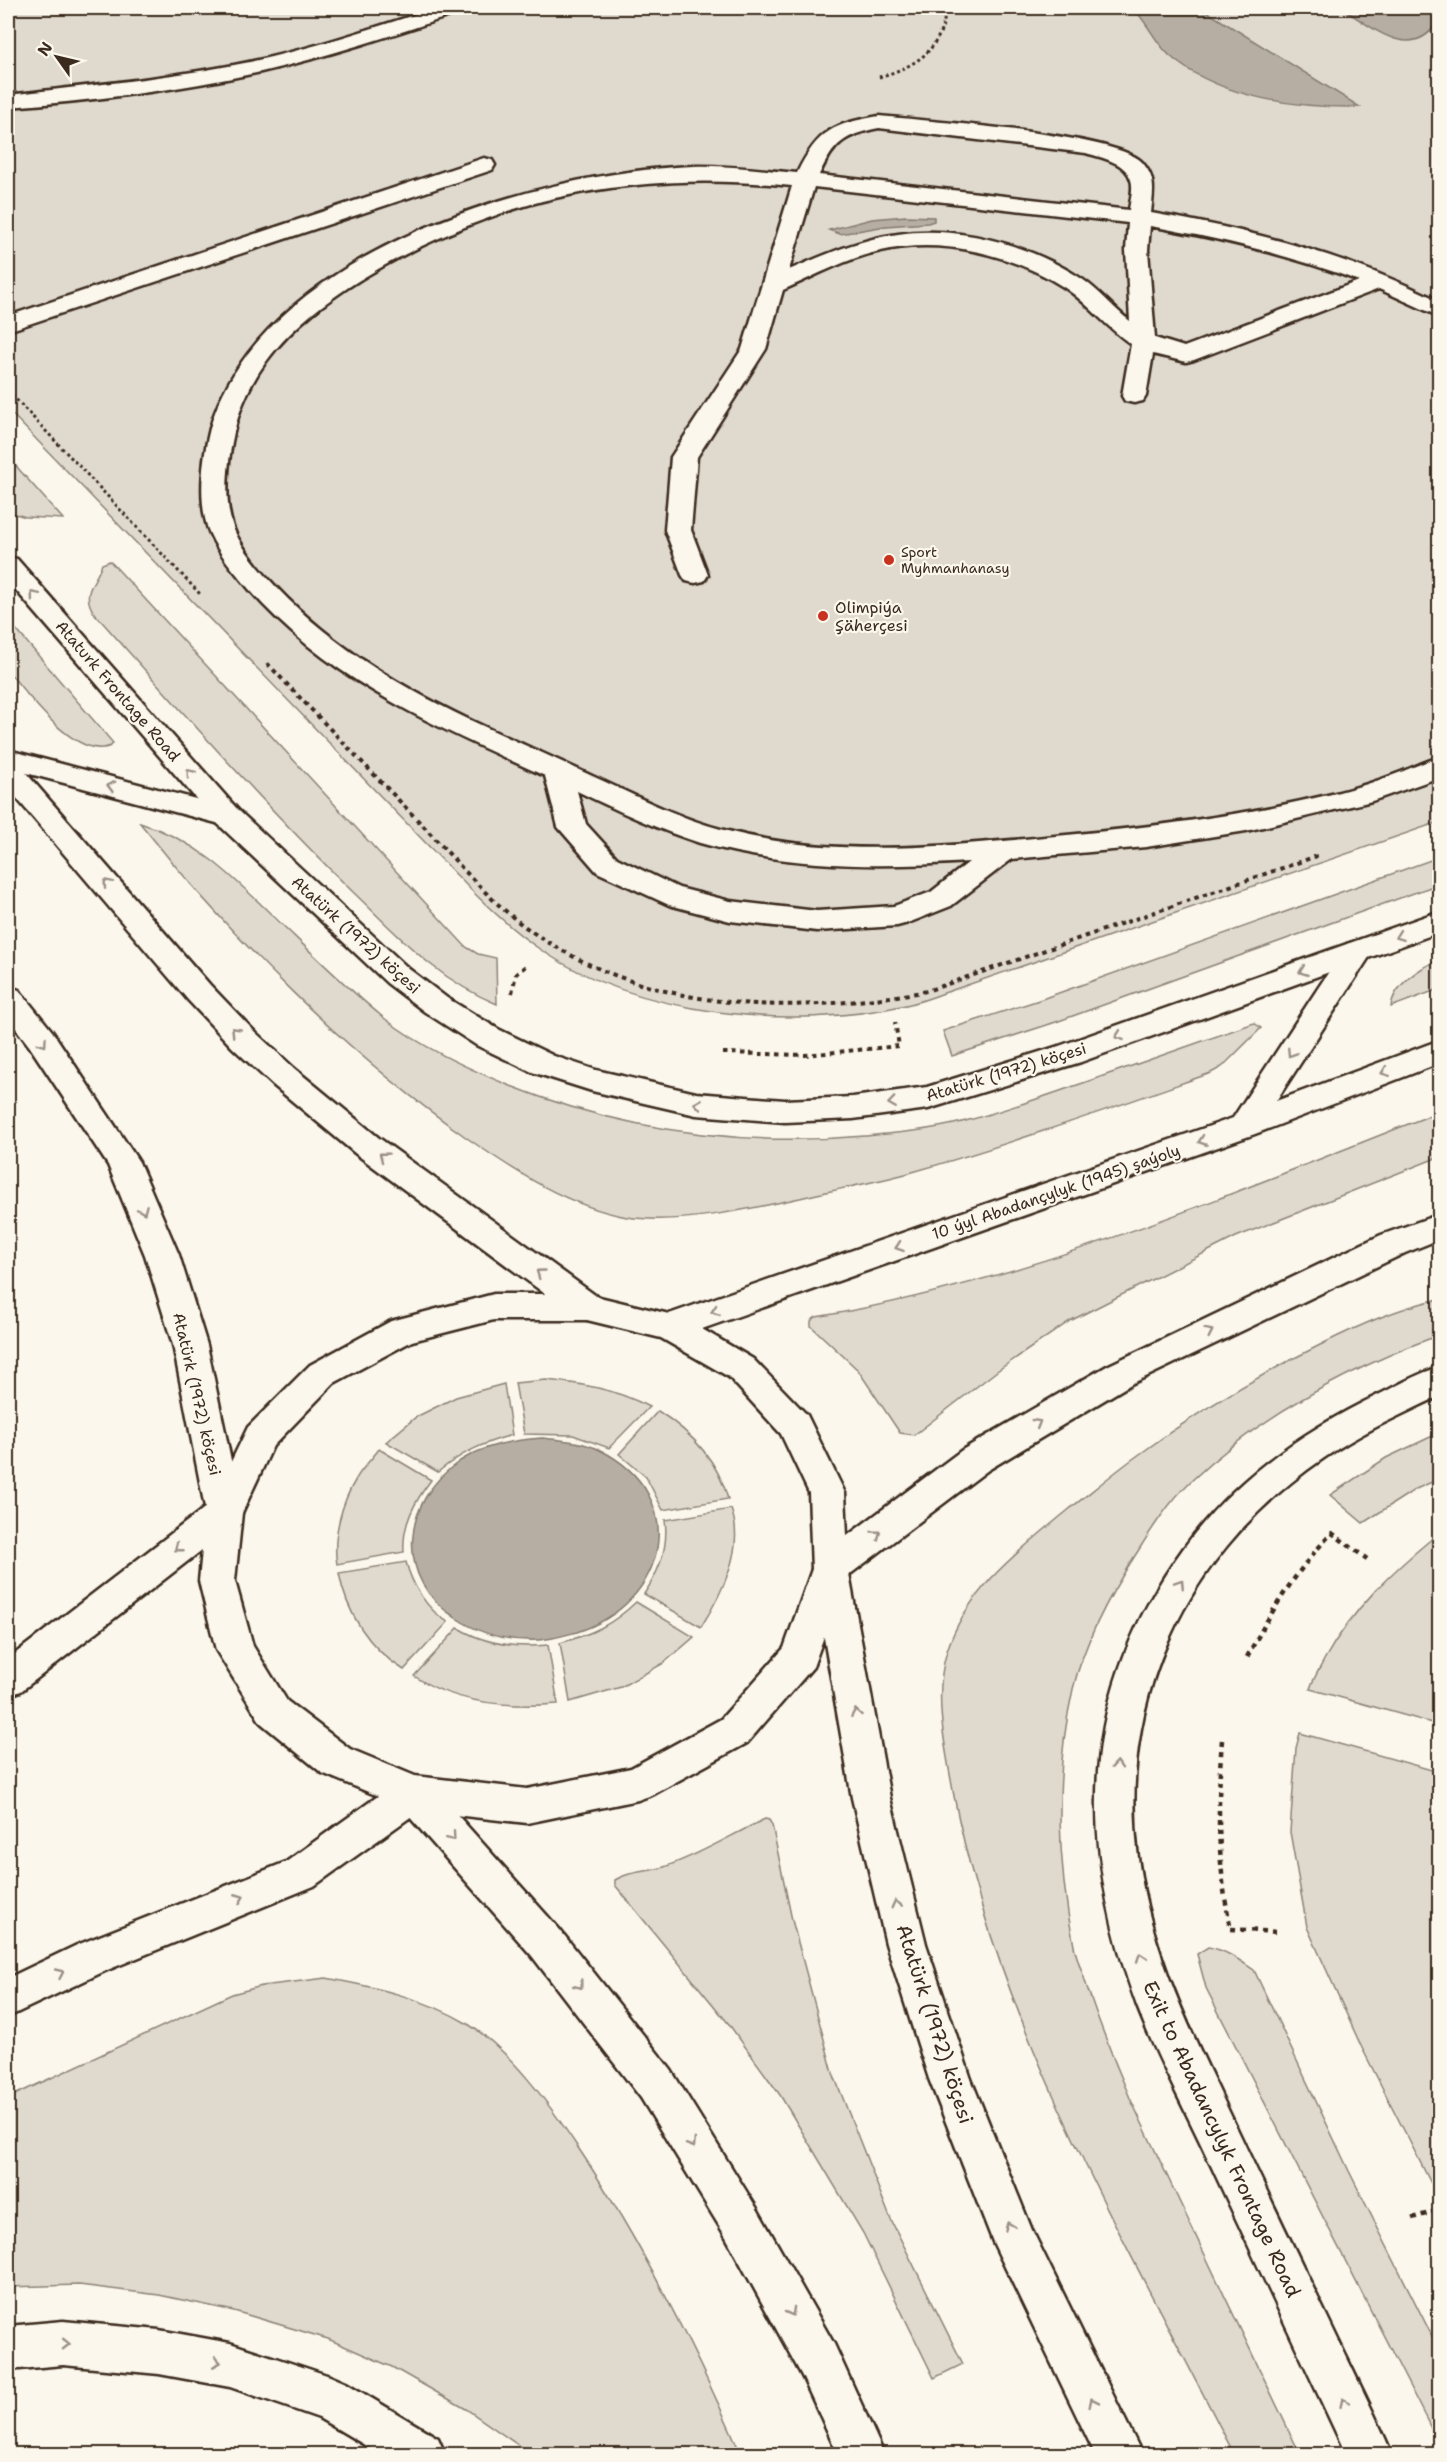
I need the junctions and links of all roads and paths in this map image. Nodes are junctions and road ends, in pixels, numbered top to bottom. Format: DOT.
graph roads {
  1 [pos="455,8"];
  2 [pos="946,8"];
  3 [pos="8,101"];
  4 [pos="843,132"];
  5 [pos="484,165"];
  6 [pos="805,180"];
  7 [pos="1141,217"];
  8 [pos="1379,281"];
  9 [pos="773,286"];
  10 [pos="1440,310"];
  11 [pos="8,324"];
  12 [pos="1143,343"];
  13 [pos="1134,396"];
  14 [pos="8,565"];
  15 [pos="695,575"];
  16 [pos="8,759"];
  17 [pos="1440,766"];
  18 [pos="8,770"];
  19 [pos="558,771"];
  20 [pos="228,817"];
  21 [pos="1003,851"];
  22 [pos="1440,921"];
  23 [pos="1358,951"];
  24 [pos="528,964"];
  25 [pos="8,997"];
  26 [pos="521,998"];
  27 [pos="895,1022"];
  28 [pos="1440,1051"];
  29 [pos="723,1053"];
  30 [pos="1244,1126"];
  31 [pos="1440,1226"];
  32 [pos="1393,1244"];
  33 [pos="1440,1249"];
  34 [pos="587,1307"];
  35 [pos="669,1327"];
  36 [pos="1440,1380"];
  37 [pos="224,1513"];
  38 [pos="1367,1559"];
  39 [pos="830,1569"];
  40 [pos="1246,1657"];
  41 [pos="8,1680"];
  42 [pos="1222,1740"];
  43 [pos="414,1793"];
  44 [pos="1277,1932"];
  45 [pos="8,1998"];
  46 [pos="1440,2210"];
  47 [pos="1412,2218"];
  48 [pos="8,2348"];
  49 [pos="422,2454"];
  50 [pos="861,2454"];
  51 [pos="1119,2454"];
  52 [pos="1369,2454"];
  1 -- 3 [label="main road"];
  2 -- 4 [label="path"];
  4 -- 6 [label="main road"];
  4 -- 7 [label="main road"];
  5 -- 11 [label="main road"];
  6 -- 7 [label="main road"];
  6 -- 9 [label="main road"];
  6 -- 19 [label="main road"];
  7 -- 8 [label="main road"];
  7 -- 12 [label="main road"];
  8 -- 10 [label="main road"];
  8 -- 12 [label="main road"];
  9 -- 12 [label="main road"];
  9 -- 15 [label="main road"];
  12 -- 13 [label="main road"];
  20 -- 14 [label="main road, Ataturk Frontage Road, one-way"];
  20 -- 16 [label="main road, one-way"];
  17 -- 21 [label="main road"];
  34 -- 18 [label="main road, one-way"];
  19 -- 21 [label="main road"];
  19 -- 21 [label="main road"];
  23 -- 20 [label="main road, Atatürk (1972) köçesi, one-way"];
  22 -- 23 [label="main road, Atatürk (1972) köçesi, one-way"];
  23 -- 30 [label="main road, one-way"];
  24 -- 26 [label="path"];
  25 -- 37 [label="main road, Atatürk (1972) köçesi, one-way"];
  27 -- 29 [label="path"];
  28 -- 30 [label="main road, 10 ýyl Abadançylyk (1945) şaýoly, one-way"];
  30 -- 35 [label="main road, 10 ýyl Abadançylyk (1945) şaýoly, one-way"];
  31 -- 32 [label="main road"];
  32 -- 33 [label="main road"];
  39 -- 32 [label="main road, one-way"];
  34 -- 35 [label="main road"];
  34 -- 37 [label="main road"];
  35 -- 39 [label="main road"];
  52 -- 36 [label="main road, Exit to Abadancylyk Frontage Road, one-way"];
  37 -- 41 [label="main road, one-way"];
  37 -- 43 [label="main road"];
  38 -- 40 [label="path"];
  39 -- 43 [label="main road"];
  51 -- 39 [label="main road, Atatürk (1972) köçesi, one-way"];
  42 -- 44 [label="path"];
  45 -- 43 [label="main road, one-way"];
  43 -- 50 [label="main road, one-way"];
  46 -- 47 [label="path"];
  48 -- 49 [label="main road, one-way"];
}
